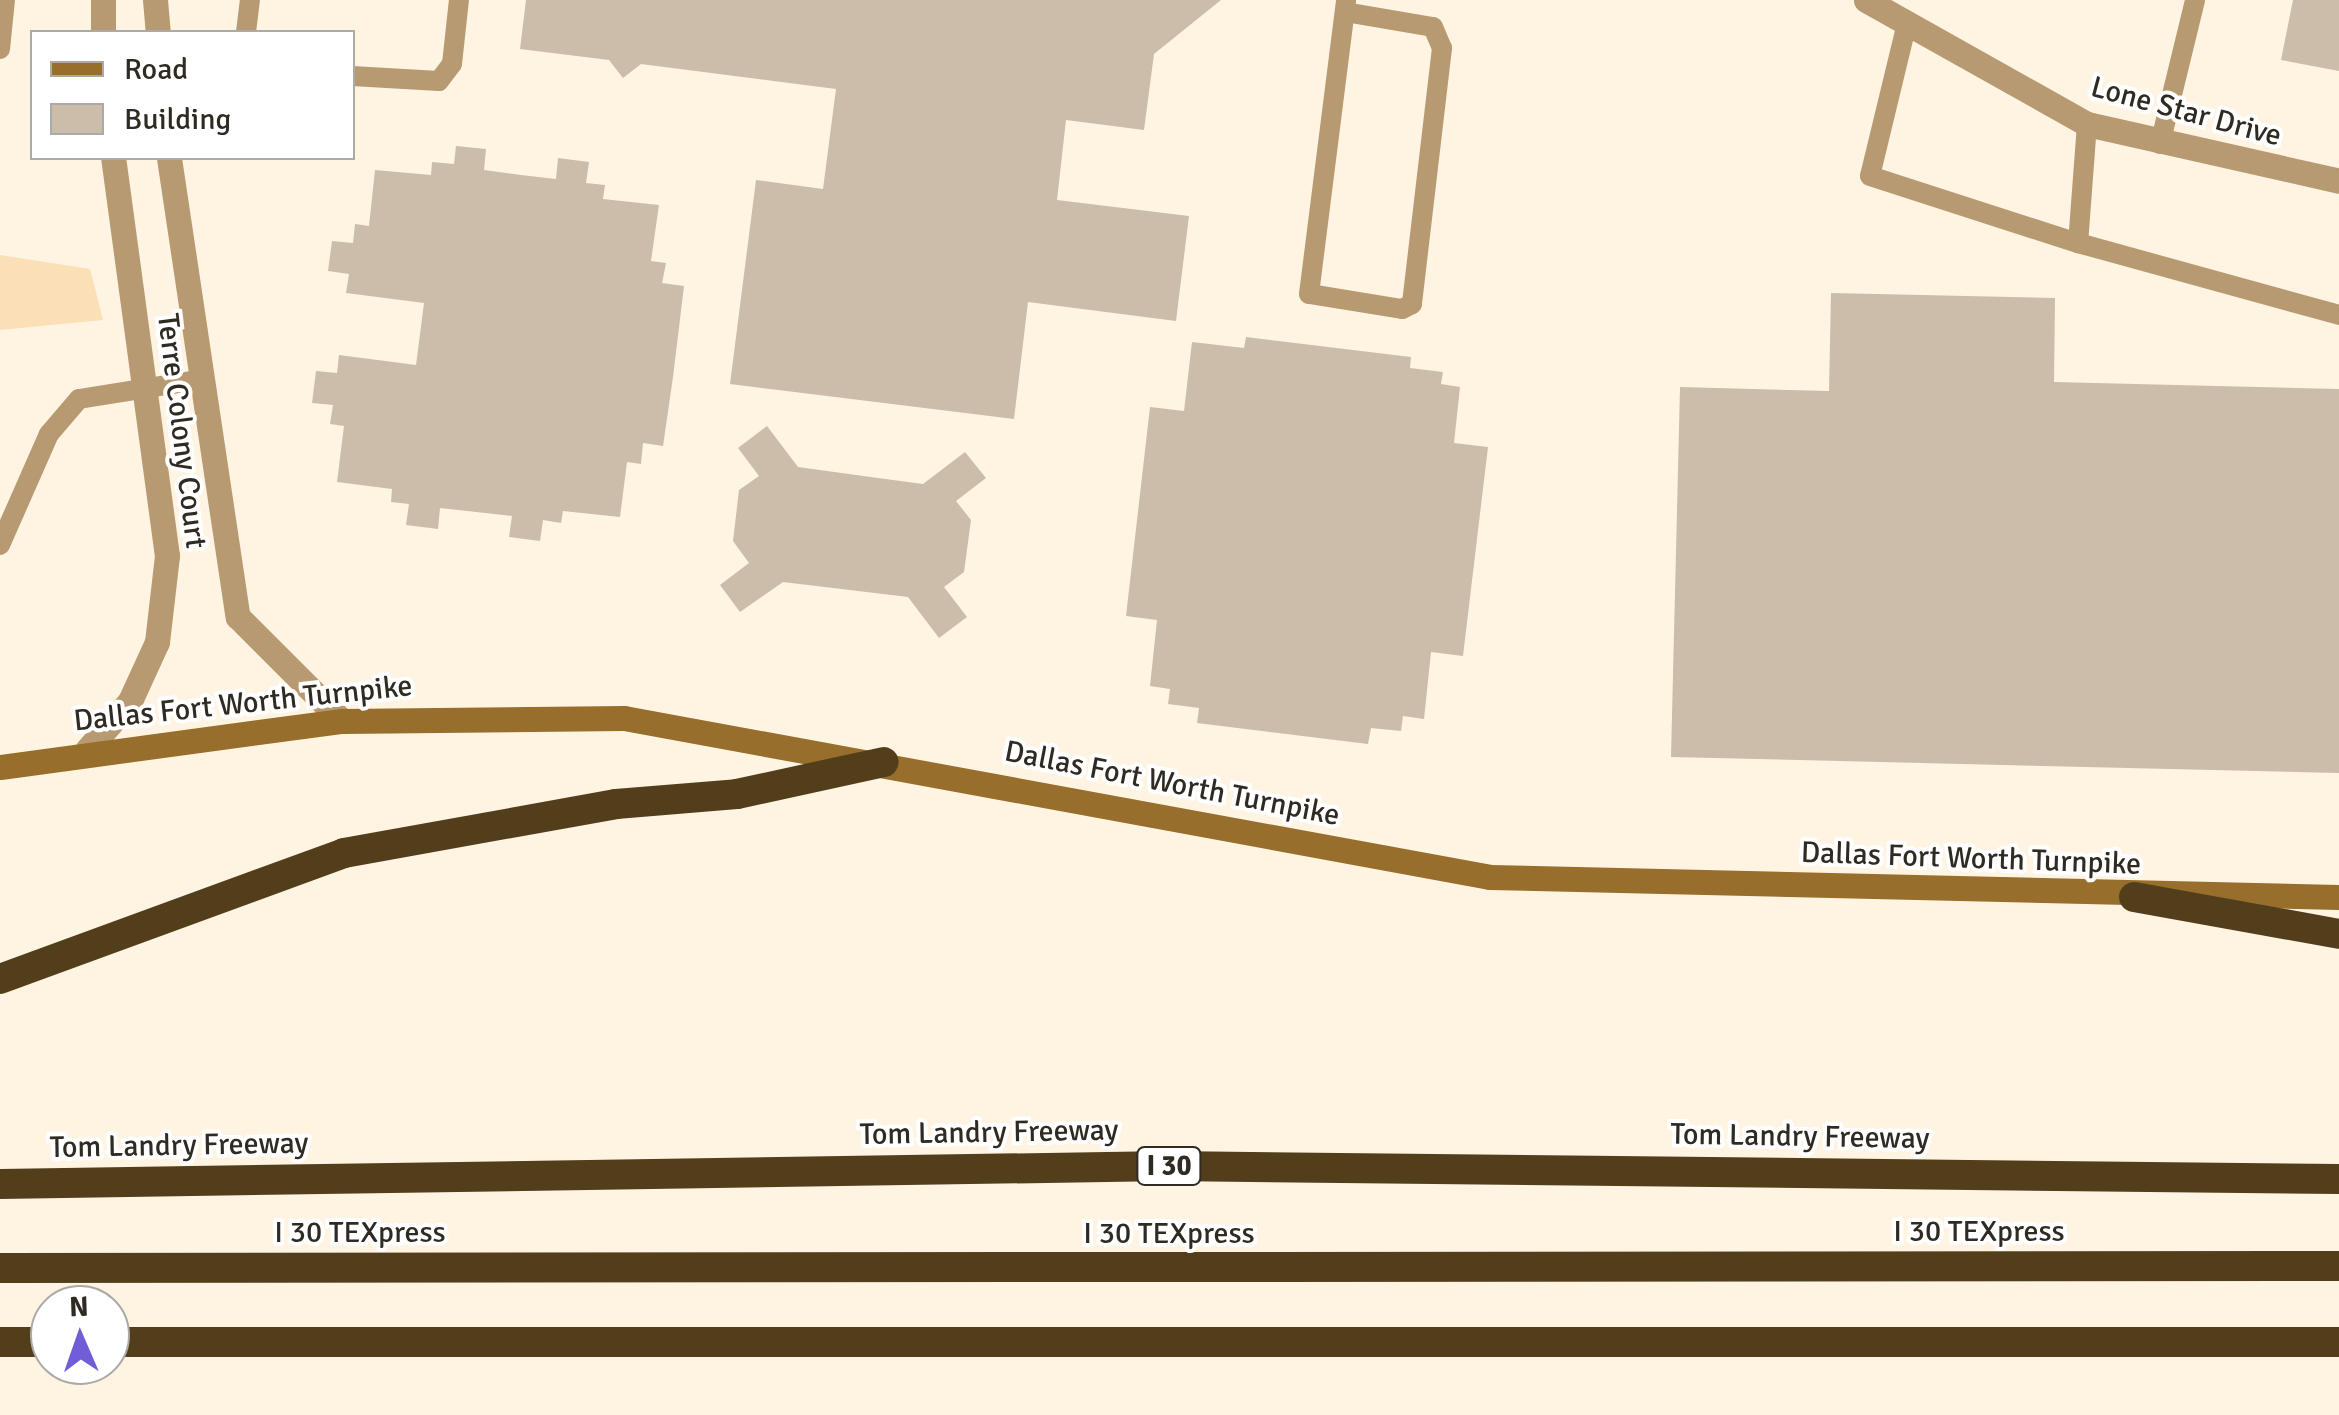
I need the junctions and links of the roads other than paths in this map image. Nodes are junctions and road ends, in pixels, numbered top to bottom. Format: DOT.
graph roads {
  1 [pos="4,0"];
  2 [pos="103,0"];
  3 [pos="155,0"];
  4 [pos="250,0"];
  5 [pos="459,0"];
  6 [pos="1866,0"];
  7 [pos="2196,0"];
  8 [pos="1345,6"];
  9 [pos="1907,23"];
  10 [pos="103,30"];
  11 [pos="158,30"];
  12 [pos="246,30"];
  13 [pos="0,50"];
  14 [pos="355,76"];
  15 [pos="2087,124"];
  16 [pos="2160,144"];
  17 [pos="113,160"];
  18 [pos="170,160"];
  19 [pos="2339,181"];
  20 [pos="2078,244"];
  21 [pos="2339,314"];
  22 [pos="198,380"];
  23 [pos="142,385"];
  24 [pos="0,545"];
  25 [pos="342,721"];
  26 [pos="87,750"];
  27 [pos="884,762"];
  28 [pos="0,767"];
  29 [pos="2134,897"];
  30 [pos="2339,897"];
  31 [pos="2339,934"];
  32 [pos="0,978"];
  33 [pos="2339,1180"];
  34 [pos="0,1184"];
  35 [pos="2339,1266"];
  36 [pos="0,1268"];
  37 [pos="0,1342"];
  38 [pos="30,1342"];
  39 [pos="130,1342"];
  40 [pos="2339,1342"];
  1 -- 13 [label="lane"];
  2 -- 10 [label="street"];
  3 -- 11 [label="street"];
  4 -- 12 [label="lane"];
  5 -- 14 [label="lane"];
  6 -- 9 [label="street, Lone Star Drive"];
  7 -- 16 [label="lane"];
  8 -- 8 [label="lane"];
  9 -- 15 [label="street, Lone Star Drive"];
  9 -- 20 [label="lane"];
  15 -- 16 [label="street, Lone Star Drive"];
  15 -- 20 [label="lane"];
  16 -- 19 [label="street, Lone Star Drive"];
  17 -- 23 [label="street, Terre Colony Court"];
  18 -- 22 [label="street, Terre Colony Court"];
  20 -- 21 [label="lane"];
  22 -- 23 [label="lane"];
  22 -- 25 [label="street, Terre Colony Court"];
  23 -- 24 [label="lane"];
  23 -- 26 [label="street, Terre Colony Court"];
  25 -- 26 [label="main road, Dallas Fort Worth Turnpike"];
  25 -- 27 [label="main road, Dallas Fort Worth Turnpike"];
  26 -- 28 [label="main road, Dallas Fort Worth Turnpike"];
  27 -- 29 [label="main road, Dallas Fort Worth Turnpike"];
  27 -- 32 [label="highway"];
  29 -- 30 [label="main road, Dallas Fort Worth Turnpike"];
  29 -- 31 [label="highway"];
  33 -- 34 [label="highway, Tom Landry Freeway / I 30"];
  35 -- 36 [label="highway, I 30 TEXpress"];
  37 -- 38 [label="highway"];
  39 -- 40 [label="highway"];
}
